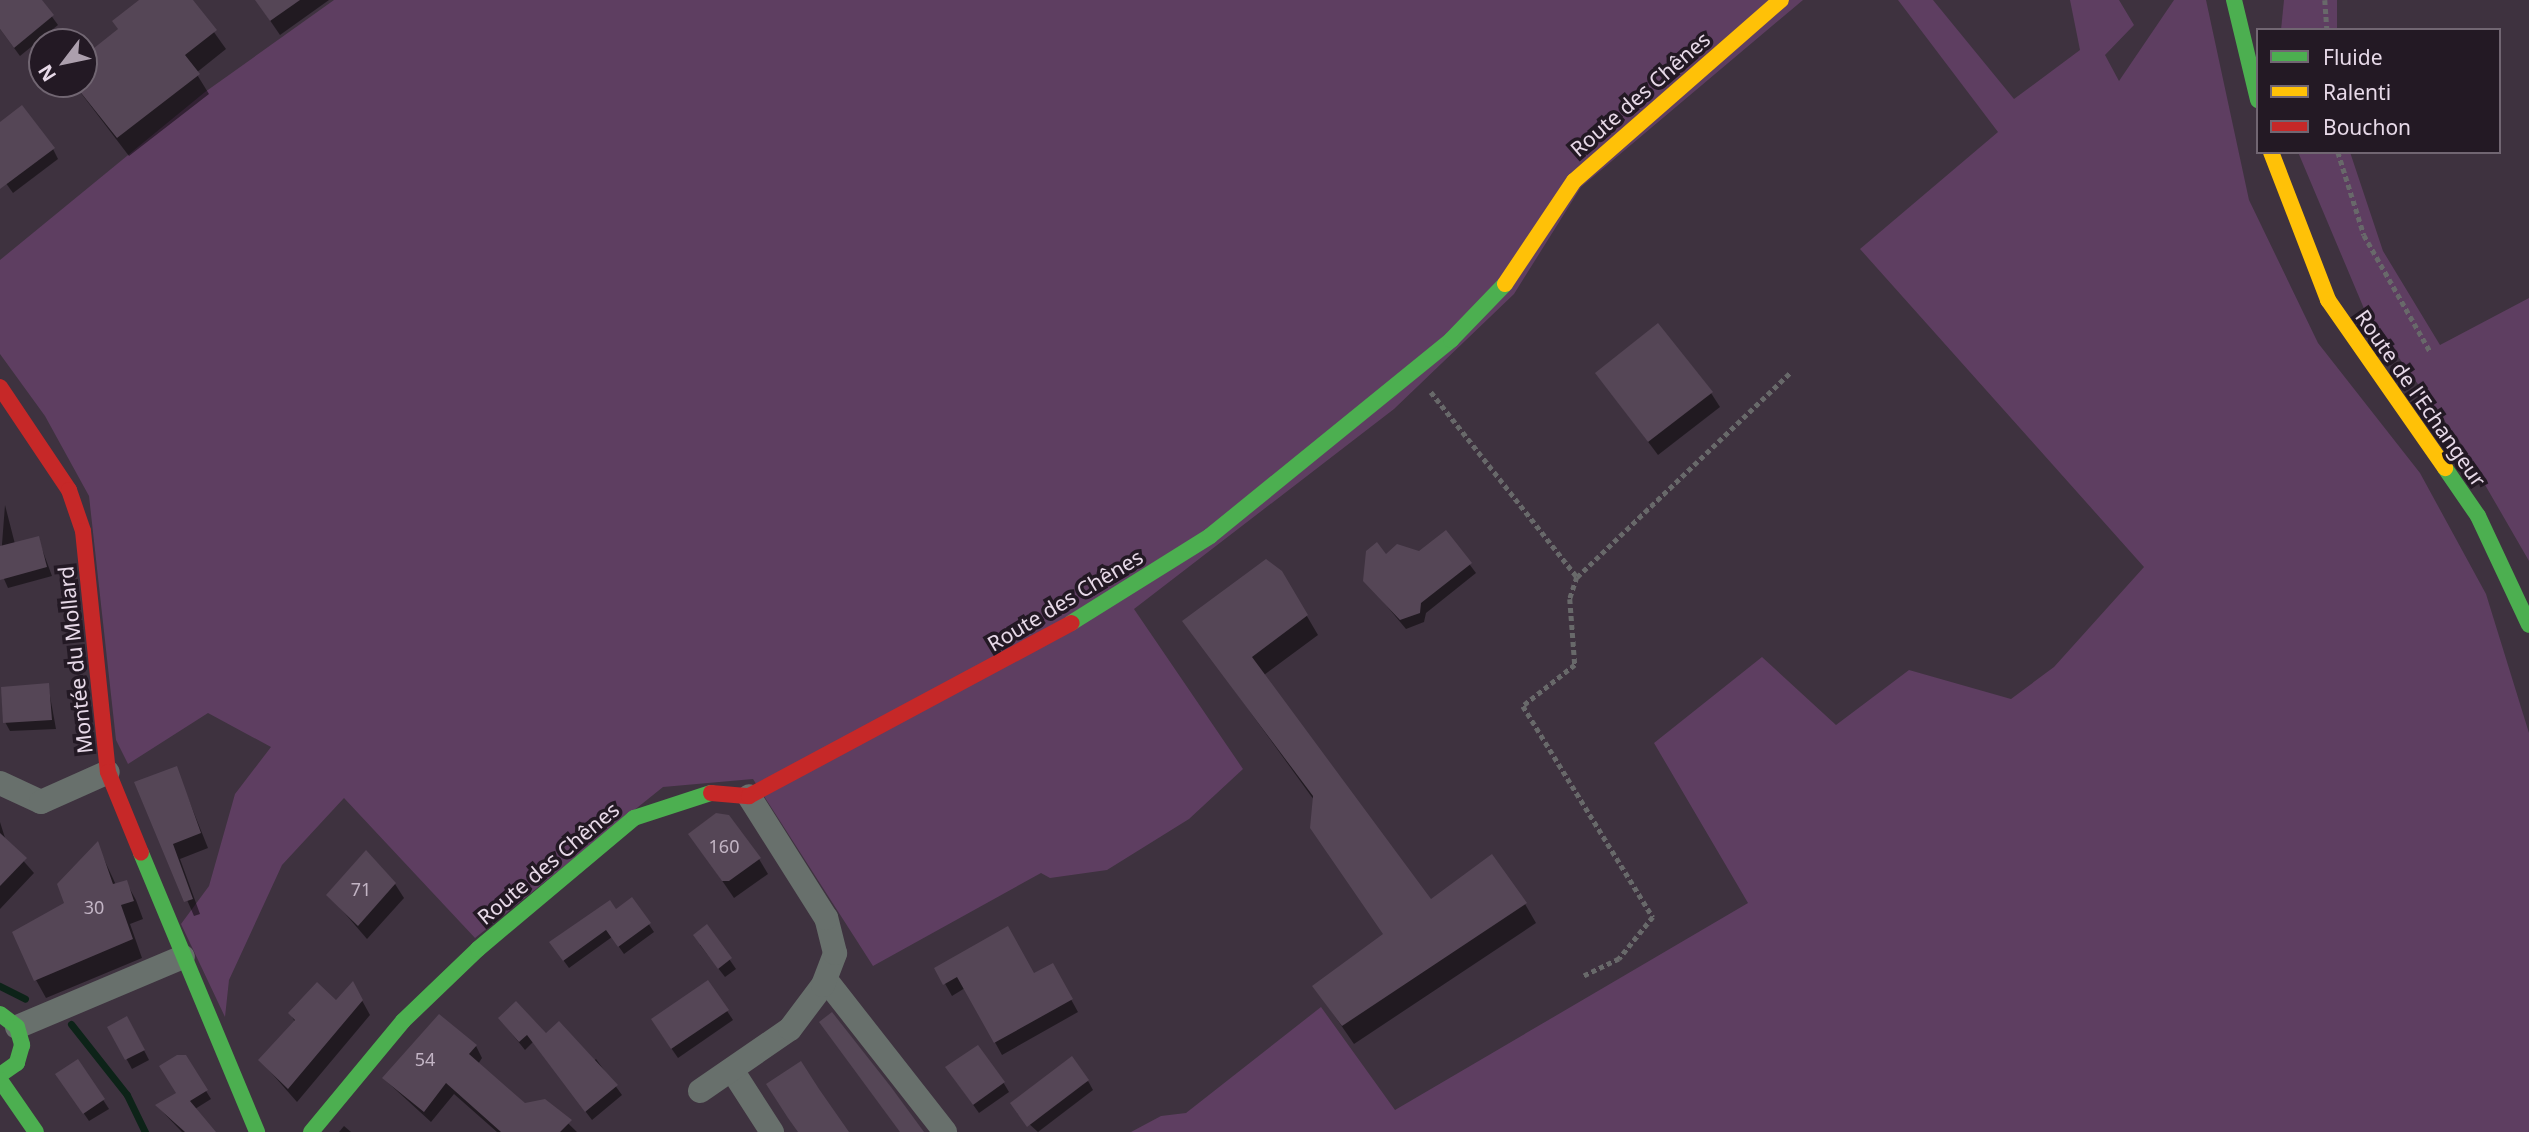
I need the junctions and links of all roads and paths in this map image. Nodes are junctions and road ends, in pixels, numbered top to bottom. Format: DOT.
graph roads {
  1 [pos="1781,0"];
  2 [pos="2234,0"];
  3 [pos="2254,0"];
  4 [pos="2325,0"];
  5 [pos="2257,28"];
  6 [pos="2327,28"];
  7 [pos="2256,92"];
  8 [pos="2272,154"];
  9 [pos="2339,154"];
  10 [pos="2431,351"];
  11 [pos="1415,372"];
  12 [pos="1790,373"];
  13 [pos="0,387"];
  14 [pos="1577,577"];
  15 [pos="2529,625"];
  16 [pos="108,772"];
  17 [pos="0,783"];
  18 [pos="748,796"];
  19 [pos="183,957"];
  20 [pos="1584,976"];
  21 [pos="826,980"];
  22 [pos="9,1021"];
  23 [pos="732,1070"];
  24 [pos="4,1075"];
  25 [pos="700,1091"];
  26 [pos="36,1132"];
  27 [pos="257,1132"];
  28 [pos="311,1132"];
  29 [pos="772,1132"];
  30 [pos="945,1132"];
  1 -- 11 [label="street, Route des Chênes"];
  2 -- 7 [label="street"];
  3 -- 5 [label="street"];
  4 -- 6 [label="path"];
  8 -- 15 [label="street, Route de l'Echangeur"];
  9 -- 10 [label="path"];
  11 -- 14 [label="path"];
  11 -- 18 [label="street, Route des Chênes"];
  12 -- 14 [label="path"];
  13 -- 16 [label="street, Montée du Mollard"];
  14 -- 20 [label="path"];
  16 -- 17 [label="street"];
  16 -- 19 [label="street, Montée du Mollard"];
  18 -- 21 [label="street"];
  18 -- 28 [label="street, Route des Chênes"];
  19 -- 22 [label="street"];
  19 -- 27 [label="street, Montée du Mollard"];
  21 -- 23 [label="street"];
  21 -- 30 [label="street"];
  22 -- 24 [label="street"];
  23 -- 25 [label="street"];
  23 -- 29 [label="street"];
  24 -- 26 [label="street"];
}
